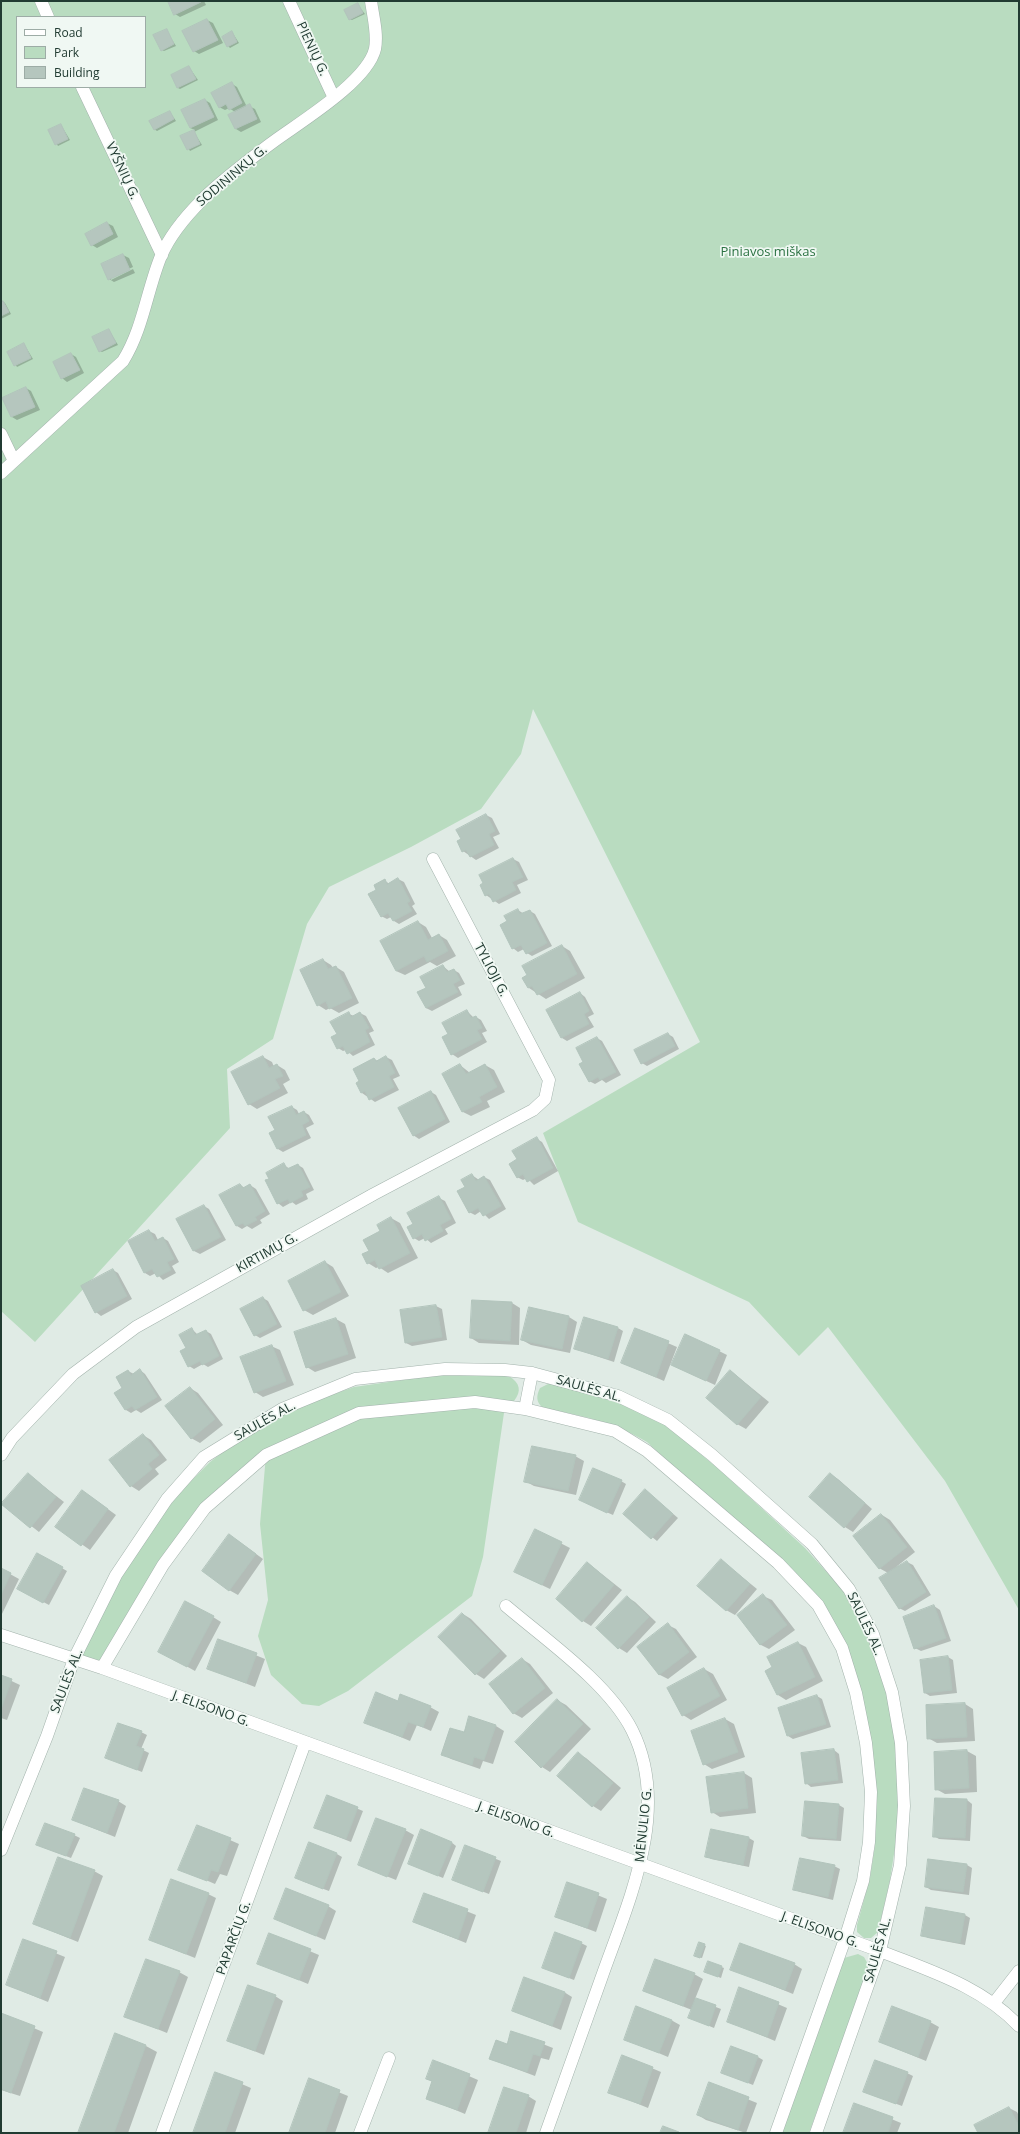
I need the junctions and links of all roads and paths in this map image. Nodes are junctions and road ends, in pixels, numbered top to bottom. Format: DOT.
graph roads {
  1 [pos="41,1"];
  2 [pos="289,1"];
  3 [pos="371,1"];
  4 [pos="48,16"];
  5 [pos="82,88"];
  6 [pos="334,98"];
  7 [pos="162,255"];
  8 [pos="1,434"];
  9 [pos="14,461"];
  10 [pos="1,473"];
  11 [pos="433,859"];
  12 [pos="549,1080"];
  13 [pos="532,1373"];
  14 [pos="525,1409"];
  15 [pos="1,1455"];
  16 [pos="506,1606"];
  17 [pos="1,1635"];
  18 [pos="74,1659"];
  19 [pos="102,1668"];
  20 [pos="305,1743"];
  21 [pos="1,1850"];
  22 [pos="641,1865"];
  23 [pos="845,1939"];
  24 [pos="880,1952"];
  25 [pos="1019,1971"];
  26 [pos="994,2003"];
  27 [pos="1019,2026"];
  28 [pos="389,2058"];
  29 [pos="162,2133"];
  30 [pos="360,2133"];
  31 [pos="546,2133"];
  32 [pos="776,2133"];
  33 [pos="816,2133"];
  1 -- 4 [label="street"];
  2 -- 6 [label="street, PIENIŲ G."];
  3 -- 6 [label="street, SODININKŲ G."];
  5 -- 7 [label="street, VYŠNIŲ G."];
  6 -- 7 [label="street, SODININKŲ G."];
  7 -- 9 [label="street, SODININKŲ G."];
  8 -- 9 [label="street"];
  9 -- 10 [label="street, SODININKŲ G."];
  11 -- 12 [label="street, TYLIOJI G."];
  12 -- 15 [label="street, KIRTIMŲ G."];
  13 -- 14 [label="street"];
  13 -- 18 [label="street, SAULĖS AL."];
  13 -- 24 [label="street, SAULĖS AL."];
  14 -- 19 [label="street"];
  14 -- 23 [label="street"];
  16 -- 22 [label="street, MĖNULIO G."];
  17 -- 18 [label="street, J. ELISONO G."];
  18 -- 19 [label="street, J. ELISONO G."];
  18 -- 21 [label="street, SAULĖS AL."];
  19 -- 20 [label="street, J. ELISONO G."];
  20 -- 22 [label="street, J. ELISONO G."];
  20 -- 29 [label="street, PAPARČIŲ G."];
  22 -- 23 [label="street, J. ELISONO G."];
  22 -- 31 [label="street, MĖNULIO G."];
  23 -- 24 [label="street, J. ELISONO G."];
  23 -- 32 [label="street"];
  24 -- 26 [label="street, J. ELISONO G."];
  24 -- 33 [label="street, SAULĖS AL."];
  25 -- 26 [label="street"];
  26 -- 27 [label="street, J. ELISONO G."];
  28 -- 30 [label="street"];
}
